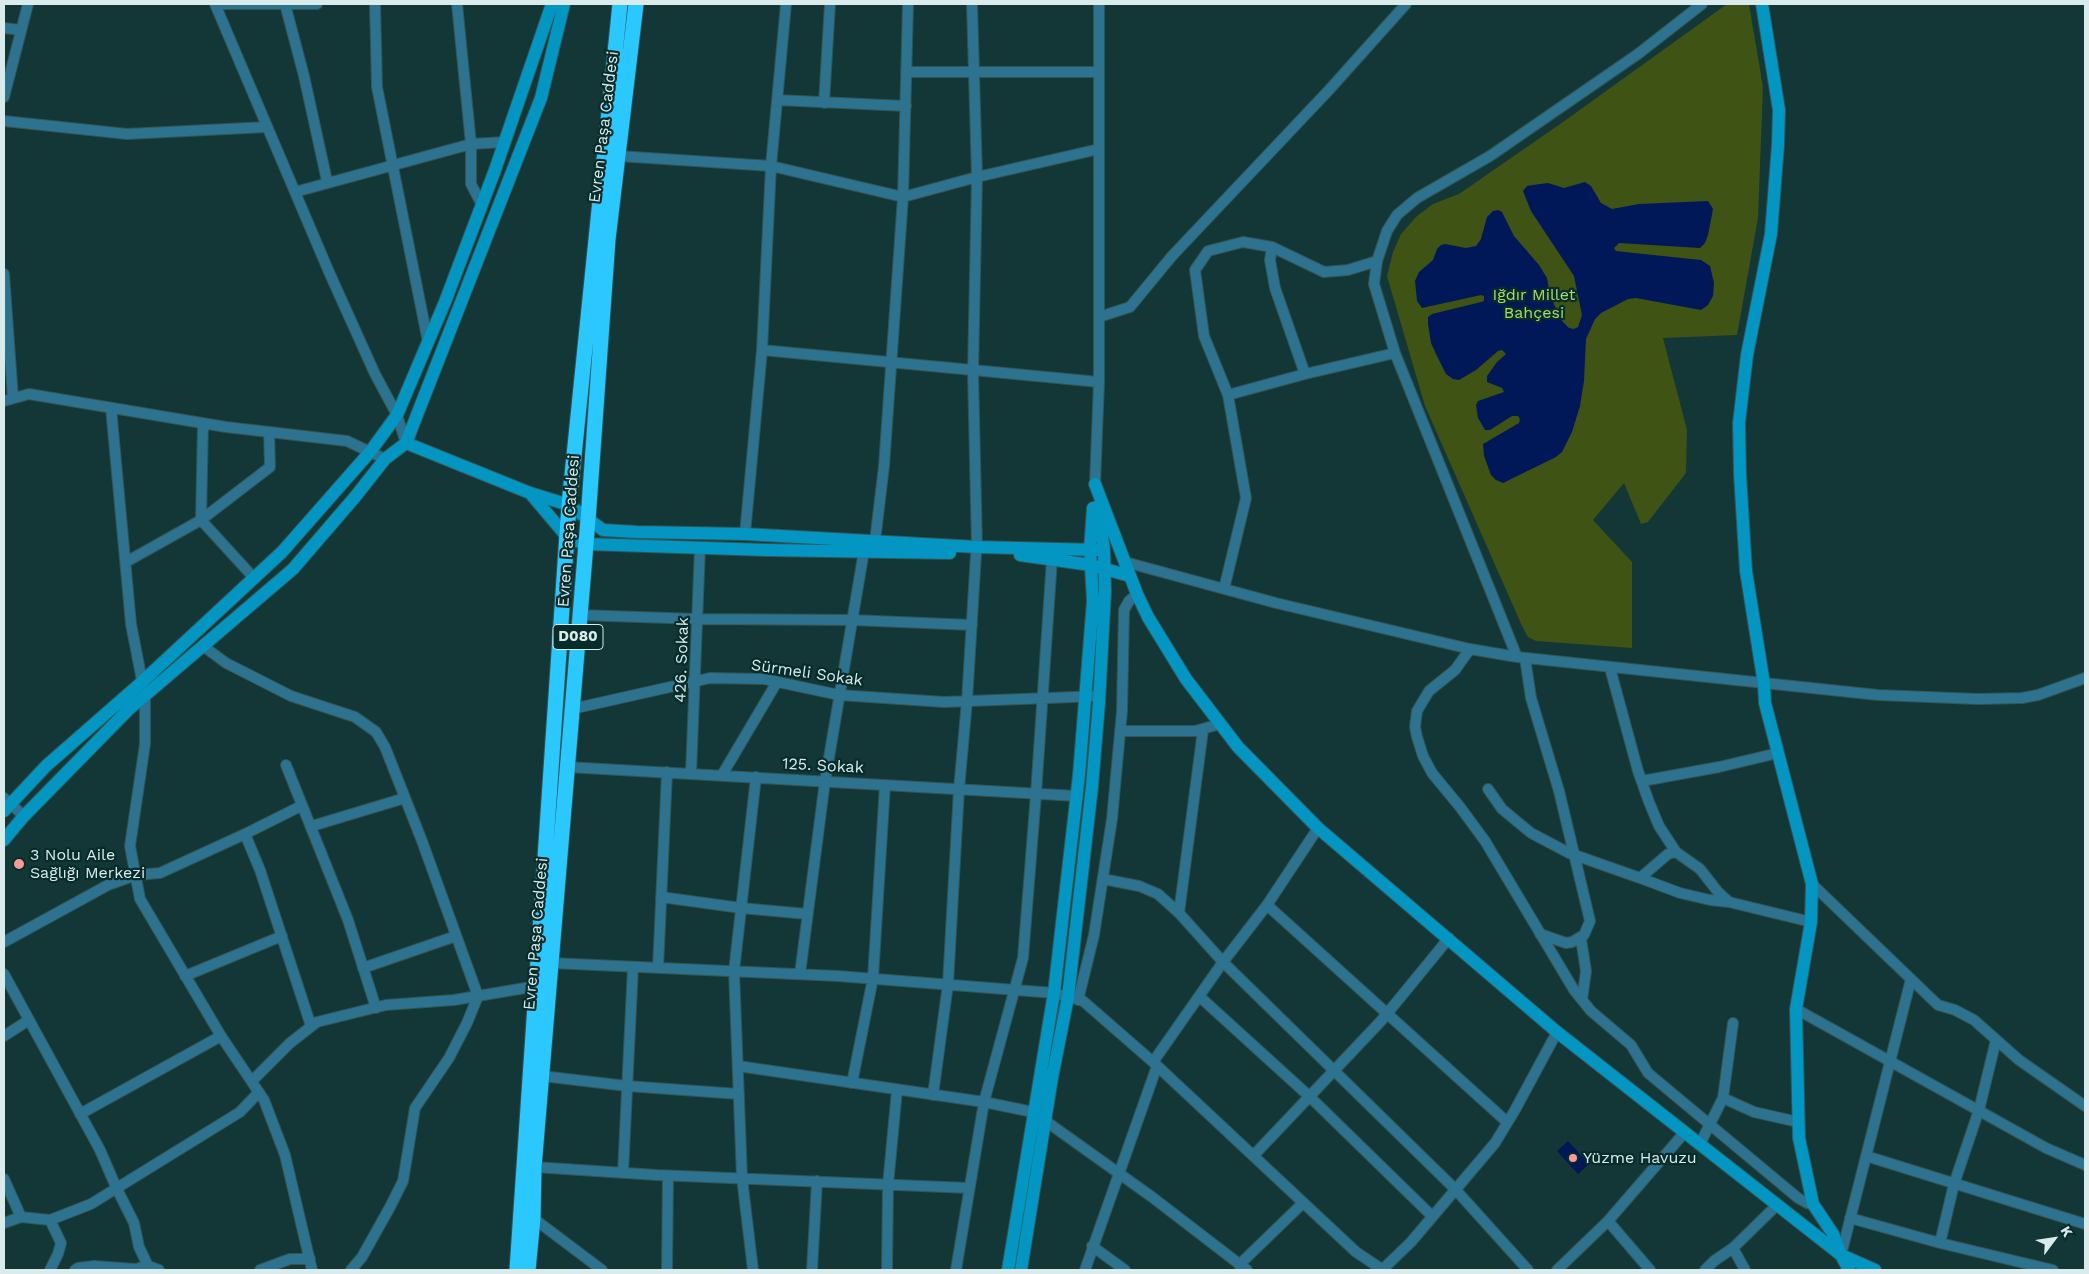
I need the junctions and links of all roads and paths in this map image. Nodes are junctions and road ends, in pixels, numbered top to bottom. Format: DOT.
graph roads {
  1 [pos="28,4"];
  2 [pos="215,4"];
  3 [pos="285,4"];
  4 [pos="317,4"];
  5 [pos="375,4"];
  6 [pos="456,4"];
  7 [pos="552,4"];
  8 [pos="564,4"];
  9 [pos="620,4"];
  10 [pos="636,4"];
  11 [pos="786,4"];
  12 [pos="830,4"];
  13 [pos="908,4"];
  14 [pos="972,4"];
  15 [pos="1099,4"];
  16 [pos="1406,4"];
  17 [pos="1702,4"];
  18 [pos="1762,4"];
  19 [pos="4,28"];
  20 [pos="21,30"];
  21 [pos="906,72"];
  22 [pos="1099,72"];
  23 [pos="974,73"];
  24 [pos="4,97"];
  25 [pos="777,100"];
  26 [pos="824,103"];
  27 [pos="906,106"];
  28 [pos="4,121"];
  29 [pos="267,128"];
  30 [pos="505,142"];
  31 [pos="471,144"];
  32 [pos="1099,149"];
  33 [pos="618,156"];
  34 [pos="392,165"];
  35 [pos="771,166"];
  36 [pos="977,177"];
  37 [pos="327,181"];
  38 [pos="294,192"];
  39 [pos="903,197"];
  40 [pos="482,205"];
  41 [pos="1272,247"];
  42 [pos="1377,261"];
  43 [pos="4,274"];
  44 [pos="1099,317"];
  45 [pos="428,342"];
  46 [pos="762,350"];
  47 [pos="1395,353"];
  48 [pos="892,363"];
  49 [pos="974,372"];
  50 [pos="1305,374"];
  51 [pos="1099,382"];
  52 [pos="1228,395"];
  53 [pos="8,400"];
  54 [pos="111,408"];
  55 [pos="397,415"];
  56 [pos="203,423"];
  57 [pos="269,432"];
  58 [pos="406,443"];
  59 [pos="370,452"];
  60 [pos="385,459"];
  61 [pos="1095,484"];
  62 [pos="530,493"];
  63 [pos="569,505"];
  64 [pos="201,520"];
  65 [pos="588,520"];
  66 [pos="745,534"];
  67 [pos="568,538"];
  68 [pos="875,541"];
  69 [pos="586,544"];
  70 [pos="700,548"];
  71 [pos="977,550"];
  72 [pos="1090,550"];
  73 [pos="1104,550"];
  74 [pos="864,551"];
  75 [pos="1123,556"];
  76 [pos="1052,559"];
  77 [pos="126,562"];
  78 [pos="1091,565"];
  79 [pos="1105,568"];
  80 [pos="1130,576"];
  81 [pos="254,578"];
  82 [pos="1224,589"];
  83 [pos="1137,594"];
  84 [pos="580,615"];
  85 [pos="698,619"];
  86 [pos="852,620"];
  87 [pos="972,625"];
  88 [pos="203,646"];
  89 [pos="1470,650"];
  90 [pos="1521,658"];
  91 [pos="1610,668"];
  92 [pos="2085,678"];
  93 [pos="142,682"];
  94 [pos="696,682"];
  95 [pos="777,682"];
  96 [pos="1764,684"];
  97 [pos="839,695"];
  98 [pos="1086,695"];
  99 [pos="145,696"];
  100 [pos="1100,696"];
  101 [pos="1042,698"];
  102 [pos="967,701"];
  103 [pos="572,710"];
  104 [pos="1220,724"];
  105 [pos="1120,730"];
  106 [pos="1203,730"];
  107 [pos="1778,753"];
  108 [pos="286,765"];
  109 [pos="568,767"];
  110 [pos="667,772"];
  111 [pos="691,773"];
  112 [pos="722,775"];
  113 [pos="756,777"];
  114 [pos="824,781"];
  115 [pos="1642,782"];
  116 [pos="885,785"];
  117 [pos="959,789"];
  118 [pos="1488,789"];
  119 [pos="1036,794"];
  120 [pos="1077,796"];
  121 [pos="405,798"];
  122 [pos="6,804"];
  123 [pos="301,806"];
  124 [pos="24,816"];
  125 [pos="312,826"];
  126 [pos="1318,828"];
  127 [pos="245,834"];
  128 [pos="4,840"];
  129 [pos="1676,852"];
  130 [pos="1576,855"];
  131 [pos="136,875"];
  132 [pos="1640,878"];
  133 [pos="1103,879"];
  134 [pos="1812,884"];
  135 [pos="661,897"];
  136 [pos="1729,902"];
  137 [pos="1267,905"];
  138 [pos="741,908"];
  139 [pos="1179,913"];
  140 [pos="807,914"];
  141 [pos="1811,922"];
  142 [pos="1540,934"];
  143 [pos="282,936"];
  144 [pos="456,936"];
  145 [pos="1449,938"];
  146 [pos="1581,939"];
  147 [pos="4,942"];
  148 [pos="1223,962"];
  149 [pos="551,963"];
  150 [pos="633,967"];
  151 [pos="364,968"];
  152 [pos="658,968"];
  153 [pos="734,971"];
  154 [pos="4,974"];
  155 [pos="800,974"];
  156 [pos="185,976"];
  157 [pos="873,978"];
  158 [pos="1911,979"];
  159 [pos="948,984"];
  160 [pos="537,986"];
  161 [pos="1015,990"];
  162 [pos="1054,993"];
  163 [pos="478,996"];
  164 [pos="1200,997"];
  165 [pos="1073,998"];
  166 [pos="1582,1000"];
  167 [pos="376,1008"];
  168 [pos="1796,1008"];
  169 [pos="1387,1013"];
  170 [pos="29,1020"];
  171 [pos="1733,1023"];
  172 [pos="311,1026"];
  173 [pos="1557,1032"];
  174 [pos="4,1036"];
  175 [pos="221,1036"];
  176 [pos="1996,1040"];
  177 [pos="1891,1061"];
  178 [pos="1155,1064"];
  179 [pos="738,1066"];
  180 [pos="1334,1070"];
  181 [pos="542,1076"];
  182 [pos="252,1081"];
  183 [pos="852,1083"];
  184 [pos="627,1086"];
  185 [pos="896,1090"];
  186 [pos="259,1092"];
  187 [pos="739,1094"];
  188 [pos="933,1095"];
  189 [pos="1310,1097"];
  190 [pos="1723,1098"];
  191 [pos="984,1102"];
  192 [pos="2085,1106"];
  193 [pos="1979,1110"];
  194 [pos="1033,1112"];
  195 [pos="80,1114"];
  196 [pos="1045,1119"];
  197 [pos="1507,1122"];
  198 [pos="1798,1122"];
  199 [pos="1710,1124"];
  200 [pos="1685,1132"];
  201 [pos="1700,1144"];
  202 [pos="1254,1155"];
  203 [pos="1866,1156"];
  204 [pos="2085,1165"];
  205 [pos="534,1167"];
  206 [pos="623,1173"];
  207 [pos="1118,1173"];
  208 [pos="668,1176"];
  209 [pos="742,1178"];
  210 [pos="4,1179"];
  211 [pos="817,1181"];
  212 [pos="1954,1184"];
  213 [pos="888,1185"];
  214 [pos="116,1187"];
  215 [pos="969,1188"];
  216 [pos="1455,1188"];
  217 [pos="1303,1203"];
  218 [pos="1813,1204"];
  219 [pos="1777,1205"];
  220 [pos="1432,1216"];
  221 [pos="21,1218"];
  222 [pos="533,1218"];
  223 [pos="1850,1218"];
  224 [pos="50,1220"];
  225 [pos="1608,1221"];
  226 [pos="4,1223"];
  227 [pos="2085,1224"];
  228 [pos="1940,1243"];
  229 [pos="1092,1246"];
  230 [pos="1733,1248"];
  231 [pos="1840,1255"];
  232 [pos="310,1259"];
  233 [pos="1243,1267"];
  234 [pos="148,1268"];
  235 [pos="50,1270"];
  236 [pos="75,1270"];
  237 [pos="159,1270"];
  238 [pos="260,1270"];
  239 [pos="312,1270"];
  240 [pos="351,1270"];
  241 [pos="517,1270"];
  242 [pos="528,1270"];
  243 [pos="602,1270"];
  244 [pos="667,1270"];
  245 [pos="753,1270"];
  246 [pos="812,1270"];
  247 [pos="887,1270"];
  248 [pos="956,1270"];
  249 [pos="1008,1270"];
  250 [pos="1021,1270"];
  251 [pos="1085,1270"];
  252 [pos="1126,1270"];
  253 [pos="1382,1270"];
  254 [pos="1528,1270"];
  255 [pos="1557,1270"];
  256 [pos="1650,1270"];
  257 [pos="1705,1270"];
  258 [pos="1745,1270"];
  259 [pos="1849,1270"];
  260 [pos="1875,1270"];
  261 [pos="2053,1270"];
  1 -- 20 [label="street"];
  2 -- 3 [label="street"];
  2 -- 29 [label="street"];
  3 -- 4 [label="street"];
  3 -- 37 [label="street"];
  5 -- 34 [label="street"];
  6 -- 31 [label="street"];
  7 -- 30 [label="street"];
  8 -- 58 [label="street"];
  9 -- 63 [label="highway, Evren Paşa Caddesi / D080"];
  10 -- 33 [label="highway, Evren Paşa Caddesi / D080"];
  11 -- 25 [label="street"];
  12 -- 26 [label="street"];
  13 -- 21 [label="street"];
  14 -- 23 [label="street"];
  15 -- 22 [label="street"];
  16 -- 44 [label="street"];
  17 -- 42 [label="street"];
  18 -- 96 [label="street"];
  19 -- 20 [label="street"];
  20 -- 24 [label="street"];
  21 -- 23 [label="street"];
  21 -- 27 [label="street"];
  22 -- 23 [label="street"];
  22 -- 32 [label="street"];
  23 -- 36 [label="street"];
  25 -- 26 [label="street"];
  25 -- 35 [label="street"];
  26 -- 27 [label="street"];
  27 -- 39 [label="street"];
  28 -- 29 [label="street"];
  29 -- 38 [label="street"];
  30 -- 31 [label="street"];
  30 -- 40 [label="street"];
  31 -- 34 [label="street"];
  31 -- 40 [label="street"];
  32 -- 36 [label="street"];
  32 -- 44 [label="street"];
  33 -- 35 [label="street"];
  33 -- 65 [label="highway, Evren Paşa Caddesi / D080"];
  34 -- 37 [label="street"];
  34 -- 45 [label="street"];
  35 -- 39 [label="street"];
  35 -- 46 [label="street"];
  36 -- 39 [label="street"];
  36 -- 49 [label="street"];
  37 -- 38 [label="street"];
  38 -- 55 [label="street"];
  39 -- 48 [label="street"];
  40 -- 45 [label="street"];
  41 -- 42 [label="street"];
  41 -- 50 [label="street"];
  41 -- 52 [label="street"];
  42 -- 47 [label="street"];
  43 -- 53 [label="street"];
  44 -- 51 [label="street"];
  45 -- 55 [label="street"];
  46 -- 48 [label="street"];
  46 -- 66 [label="street"];
  47 -- 50 [label="street"];
  47 -- 90 [label="street"];
  48 -- 49 [label="street"];
  48 -- 68 [label="street"];
  49 -- 51 [label="street"];
  49 -- 71 [label="street"];
  50 -- 52 [label="street"];
  51 -- 61 [label="street"];
  52 -- 82 [label="street"];
  53 -- 54 [label="street"];
  54 -- 56 [label="street"];
  54 -- 77 [label="street"];
  55 -- 58 [label="street"];
  55 -- 59 [label="street"];
  56 -- 57 [label="street"];
  56 -- 64 [label="street"];
  57 -- 59 [label="street"];
  57 -- 64 [label="street"];
  58 -- 60 [label="street"];
  58 -- 62 [label="street"];
  59 -- 60 [label="street"];
  59 -- 81 [label="street"];
  60 -- 88 [label="street"];
  61 -- 72 [label="street"];
  61 -- 73 [label="street"];
  61 -- 75 [label="street"];
  62 -- 63 [label="street"];
  62 -- 67 [label="street"];
  63 -- 65 [label="street"];
  63 -- 67 [label="highway, Evren Paşa Caddesi / D080"];
  64 -- 77 [label="street"];
  64 -- 81 [label="street"];
  65 -- 66 [label="street"];
  65 -- 69 [label="highway, Evren Paşa Caddesi / D080"];
  66 -- 68 [label="street"];
  67 -- 69 [label="street"];
  67 -- 160 [label="highway, Evren Paşa Caddesi / D080"];
  68 -- 71 [label="street"];
  68 -- 74 [label="street"];
  69 -- 70 [label="street"];
  69 -- 84 [label="highway, Evren Paşa Caddesi / D080"];
  70 -- 74 [label="street"];
  70 -- 85 [label="street, 426. Sokak"];
  71 -- 72 [label="street"];
  71 -- 74 [label="street"];
  71 -- 76 [label="street"];
  71 -- 87 [label="street"];
  72 -- 73 [label="street"];
  72 -- 78 [label="street"];
  73 -- 75 [label="street"];
  73 -- 79 [label="street"];
  74 -- 86 [label="street"];
  75 -- 80 [label="street"];
  75 -- 82 [label="street"];
  76 -- 78 [label="street"];
  76 -- 101 [label="street"];
  77 -- 93 [label="street"];
  78 -- 79 [label="street"];
  78 -- 98 [label="street"];
  79 -- 80 [label="street"];
  79 -- 100 [label="street"];
  80 -- 83 [label="street"];
  81 -- 93 [label="street"];
  82 -- 89 [label="street"];
  83 -- 104 [label="street"];
  83 -- 105 [label="street"];
  84 -- 85 [label="street"];
  84 -- 103 [label="highway, Evren Paşa Caddesi / D080"];
  85 -- 86 [label="street"];
  85 -- 94 [label="street, 426. Sokak"];
  86 -- 87 [label="street"];
  86 -- 97 [label="street"];
  87 -- 102 [label="street"];
  88 -- 99 [label="street"];
  88 -- 121 [label="street"];
  89 -- 90 [label="street"];
  89 -- 142 [label="street"];
  90 -- 91 [label="street"];
  90 -- 130 [label="street"];
  91 -- 96 [label="street"];
  91 -- 115 [label="street"];
  92 -- 96 [label="street"];
  93 -- 99 [label="street"];
  93 -- 122 [label="street"];
  94 -- 95 [label="street, Sürmeli Sokak"];
  94 -- 103 [label="street, Sürmeli Sokak"];
  94 -- 111 [label="street, 426. Sokak"];
  95 -- 97 [label="street, Sürmeli Sokak"];
  95 -- 112 [label="street"];
  96 -- 107 [label="street"];
  97 -- 102 [label="street, Sürmeli Sokak"];
  97 -- 114 [label="street"];
  98 -- 100 [label="street, Sürmeli Sokak"];
  98 -- 101 [label="street, Sürmeli Sokak"];
  98 -- 120 [label="street"];
  99 -- 124 [label="street"];
  99 -- 131 [label="street"];
  100 -- 165 [label="street"];
  101 -- 102 [label="street, Sürmeli Sokak"];
  101 -- 119 [label="street"];
  102 -- 117 [label="street"];
  103 -- 109 [label="highway, Evren Paşa Caddesi / D080"];
  104 -- 106 [label="street"];
  104 -- 126 [label="street"];
  105 -- 106 [label="street"];
  105 -- 133 [label="street"];
  106 -- 139 [label="street"];
  107 -- 115 [label="street"];
  107 -- 134 [label="street"];
  108 -- 123 [label="street"];
  109 -- 110 [label="street, 125. Sokak"];
  109 -- 149 [label="highway, Evren Paşa Caddesi / D080"];
  110 -- 111 [label="street, 125. Sokak"];
  110 -- 135 [label="street"];
  111 -- 112 [label="street, 125. Sokak"];
  112 -- 113 [label="street, 125. Sokak"];
  113 -- 114 [label="street, 125. Sokak"];
  113 -- 138 [label="street"];
  114 -- 116 [label="street, 125. Sokak"];
  114 -- 140 [label="street"];
  115 -- 129 [label="street"];
  116 -- 117 [label="street, 125. Sokak"];
  116 -- 157 [label="street"];
  117 -- 119 [label="street, 125. Sokak"];
  117 -- 159 [label="street"];
  118 -- 130 [label="street"];
  119 -- 120 [label="street, 125. Sokak"];
  119 -- 161 [label="street"];
  120 -- 162 [label="street"];
  121 -- 125 [label="street"];
  121 -- 144 [label="street"];
  122 -- 124 [label="street"];
  123 -- 125 [label="street"];
  123 -- 127 [label="street"];
  124 -- 128 [label="street"];
  125 -- 151 [label="street"];
  126 -- 137 [label="street"];
  126 -- 145 [label="street"];
  127 -- 131 [label="street"];
  127 -- 143 [label="street"];
  129 -- 132 [label="street"];
  129 -- 136 [label="street"];
  130 -- 132 [label="street"];
  130 -- 146 [label="street"];
  131 -- 147 [label="street"];
  131 -- 156 [label="street"];
  132 -- 136 [label="street"];
  133 -- 139 [label="street"];
  133 -- 165 [label="street"];
  134 -- 141 [label="street"];
  134 -- 158 [label="street"];
  135 -- 138 [label="street"];
  135 -- 152 [label="street"];
  136 -- 141 [label="street"];
  137 -- 148 [label="street"];
  137 -- 169 [label="street"];
  138 -- 140 [label="street"];
  138 -- 153 [label="street"];
  139 -- 148 [label="street"];
  140 -- 155 [label="street"];
  141 -- 168 [label="street"];
  142 -- 146 [label="street"];
  142 -- 166 [label="street"];
  143 -- 156 [label="street"];
  143 -- 172 [label="street"];
  144 -- 151 [label="street"];
  144 -- 163 [label="street"];
  145 -- 169 [label="street"];
  145 -- 173 [label="street"];
  146 -- 166 [label="street"];
  148 -- 164 [label="street"];
  148 -- 180 [label="street"];
  149 -- 150 [label="street"];
  149 -- 181 [label="highway, Evren Paşa Caddesi / D080"];
  150 -- 152 [label="street"];
  150 -- 184 [label="street"];
  151 -- 167 [label="street"];
  152 -- 153 [label="street"];
  153 -- 155 [label="street"];
  153 -- 179 [label="street"];
  154 -- 170 [label="street"];
  155 -- 157 [label="street"];
  156 -- 175 [label="street"];
  157 -- 159 [label="street"];
  157 -- 183 [label="street"];
  158 -- 176 [label="street"];
  158 -- 177 [label="street"];
  159 -- 161 [label="street"];
  159 -- 188 [label="street"];
  160 -- 163 [label="street"];
  160 -- 241 [label="highway, Evren Paşa Caddesi / D080"];
  161 -- 162 [label="street"];
  161 -- 191 [label="street"];
  162 -- 165 [label="street"];
  162 -- 194 [label="street"];
  163 -- 167 [label="street"];
  163 -- 240 [label="street"];
  164 -- 178 [label="street"];
  164 -- 189 [label="street"];
  165 -- 178 [label="street"];
  165 -- 196 [label="street"];
  166 -- 199 [label="street"];
  167 -- 172 [label="street"];
  168 -- 177 [label="street"];
  168 -- 198 [label="street"];
  169 -- 180 [label="street"];
  169 -- 197 [label="street"];
  170 -- 174 [label="street"];
  170 -- 195 [label="street"];
  171 -- 190 [label="street"];
  172 -- 182 [label="street"];
  173 -- 197 [label="street"];
  173 -- 200 [label="street"];
  175 -- 182 [label="street"];
  175 -- 195 [label="street"];
  176 -- 192 [label="street"];
  176 -- 193 [label="street"];
  177 -- 193 [label="street"];
  177 -- 203 [label="street"];
  178 -- 202 [label="street"];
  178 -- 207 [label="street"];
  179 -- 183 [label="street"];
  179 -- 187 [label="street"];
  180 -- 189 [label="street"];
  180 -- 216 [label="street"];
  181 -- 184 [label="street"];
  181 -- 205 [label="highway, Evren Paşa Caddesi / D080"];
  182 -- 186 [label="street"];
  183 -- 185 [label="street"];
  184 -- 187 [label="street"];
  184 -- 206 [label="street"];
  185 -- 188 [label="street"];
  185 -- 213 [label="street"];
  186 -- 214 [label="street"];
  186 -- 232 [label="street"];
  187 -- 209 [label="street"];
  188 -- 191 [label="street"];
  189 -- 202 [label="street"];
  189 -- 220 [label="street"];
  190 -- 198 [label="street"];
  190 -- 199 [label="street"];
  191 -- 194 [label="street"];
  191 -- 215 [label="street"];
  193 -- 204 [label="street"];
  193 -- 212 [label="street"];
  194 -- 196 [label="street"];
  194 -- 249 [label="street"];
  195 -- 214 [label="street"];
  196 -- 207 [label="street"];
  196 -- 250 [label="street"];
  197 -- 216 [label="street"];
  198 -- 218 [label="street"];
  199 -- 201 [label="street"];
  199 -- 218 [label="street"];
  200 -- 201 [label="street"];
  200 -- 225 [label="street"];
  201 -- 219 [label="street"];
  202 -- 217 [label="street"];
  203 -- 212 [label="street"];
  203 -- 223 [label="street"];
  205 -- 206 [label="street"];
  205 -- 222 [label="highway, Evren Paşa Caddesi / D080"];
  206 -- 208 [label="street"];
  207 -- 229 [label="street"];
  207 -- 233 [label="street"];
  208 -- 209 [label="street"];
  208 -- 244 [label="street"];
  209 -- 211 [label="street"];
  209 -- 245 [label="street"];
  210 -- 221 [label="street"];
  211 -- 213 [label="street"];
  211 -- 246 [label="street"];
  212 -- 227 [label="street"];
  212 -- 228 [label="street"];
  213 -- 215 [label="street"];
  213 -- 247 [label="street"];
  214 -- 224 [label="street"];
  214 -- 234 [label="street"];
  215 -- 248 [label="street"];
  216 -- 220 [label="street"];
  216 -- 254 [label="street"];
  217 -- 233 [label="street"];
  217 -- 253 [label="street"];
  218 -- 231 [label="street"];
  219 -- 230 [label="street"];
  219 -- 231 [label="street"];
  220 -- 253 [label="street"];
  221 -- 224 [label="street"];
  221 -- 226 [label="street"];
  222 -- 242 [label="highway, Evren Paşa Caddesi / D080"];
  222 -- 243 [label="street"];
  223 -- 228 [label="street"];
  223 -- 231 [label="street"];
  224 -- 235 [label="street"];
  225 -- 255 [label="street"];
  225 -- 256 [label="street"];
  228 -- 261 [label="street"];
  229 -- 251 [label="street"];
  229 -- 252 [label="street"];
  230 -- 257 [label="street"];
  230 -- 258 [label="street"];
  231 -- 259 [label="street"];
  231 -- 260 [label="street"];
  232 -- 238 [label="street"];
  232 -- 239 [label="street"];
  234 -- 236 [label="street"];
  234 -- 237 [label="street"];
}
